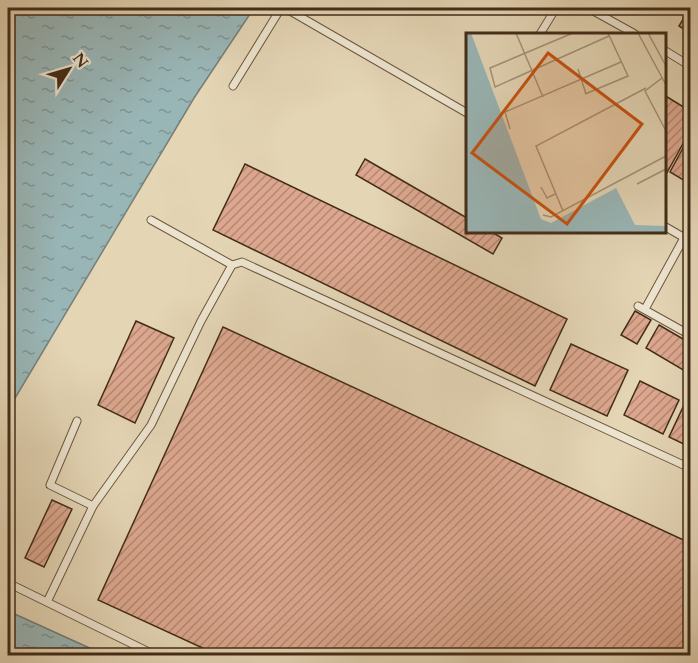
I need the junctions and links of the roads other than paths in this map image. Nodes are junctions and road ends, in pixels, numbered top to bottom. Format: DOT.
graph roads {
  1 [pos="283,8"];
  2 [pos="556,8"];
  3 [pos="588,8"];
  4 [pos="541,33"];
  5 [pos="633,33"];
  6 [pos="665,51"];
  7 [pos="690,66"];
  8 [pos="233,86"];
  9 [pos="466,112"];
  10 [pos="151,220"];
  11 [pos="665,227"];
  12 [pos="690,227"];
  13 [pos="687,239"];
  14 [pos="232,265"];
  15 [pos="690,335"];
  16 [pos="77,421"];
  17 [pos="690,468"];
  18 [pos="93,506"];
  19 [pos="8,583"];
  20 [pos="47,602"];
  21 [pos="157,656"];
  1 -- 8 [label="lane"];
  1 -- 9 [label="lane"];
  2 -- 4 [label="lane"];
  3 -- 5 [label="lane"];
  6 -- 7 [label="lane"];
  10 -- 14 [label="lane"];
  11 -- 13 [label="lane"];
  12 -- 13 [label="lane"];
  13 -- 15 [label="lane"];
  14 -- 17 [label="lane"];
  14 -- 18 [label="lane"];
  16 -- 18 [label="lane"];
  18 -- 20 [label="lane"];
  19 -- 20 [label="lane"];
  20 -- 21 [label="lane"];
}
